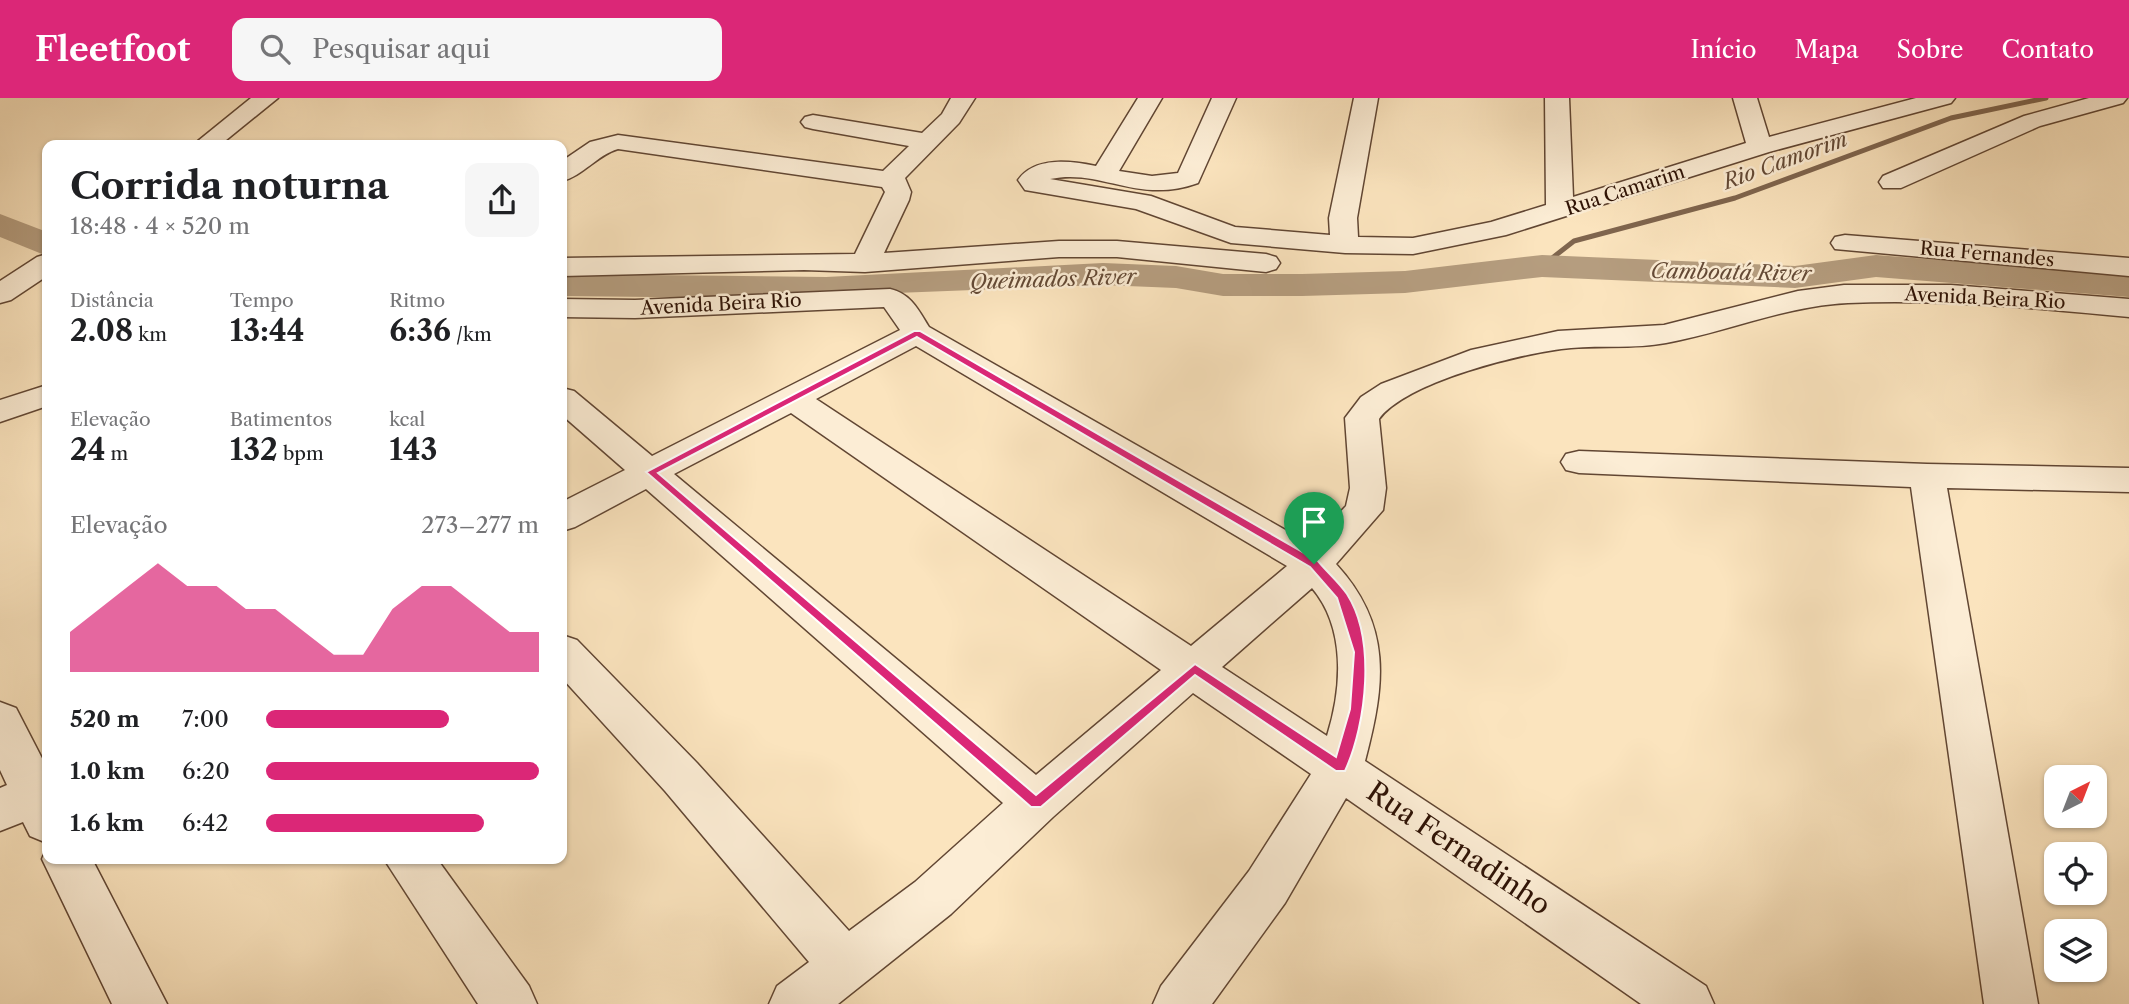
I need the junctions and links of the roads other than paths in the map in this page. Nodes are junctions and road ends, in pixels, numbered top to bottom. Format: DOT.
graph roads {
  1 [pos="266,98"];
  2 [pos="963,98"];
  3 [pos="1150,98"];
  4 [pos="1224,98"];
  5 [pos="1366,98"];
  6 [pos="1557,98"];
  7 [pos="1745,98"];
  8 [pos="1940,98"];
  9 [pos="2115,98"];
  10 [pos="2123,98"];
  11 [pos="2129,105"];
  12 [pos="813,122"];
  13 [pos="211,140"];
  14 [pos="924,141"];
  15 [pos="1760,147"];
  16 [pos="567,169"];
  17 [pos="1103,176"];
  18 [pos="891,180"];
  19 [pos="1892,182"];
  20 [pos="1560,211"];
  21 [pos="1845,243"];
  22 [pos="1345,246"];
  23 [pos="865,263"];
  24 [pos="41,267"];
  25 [pos="567,267"];
  26 [pos="2129,267"];
  27 [pos="0,294"];
  28 [pos="42,298"];
  29 [pos="567,307"];
  30 [pos="2129,308"];
  31 [pos="917,333"];
  32 [pos="42,397"];
  33 [pos="793,399"];
  34 [pos="567,402"];
  35 [pos="0,412"];
  36 [pos="1579,461"];
  37 [pos="651,472"];
  38 [pos="1927,476"];
  39 [pos="2129,480"];
  40 [pos="567,515"];
  41 [pos="1314,564"];
  42 [pos="567,656"];
  43 [pos="1195,669"];
  44 [pos="0,720"];
  45 [pos="1340,767"];
  46 [pos="1036,803"];
  47 [pos="32,804"];
  48 [pos="69,864"];
  49 [pos="412,864"];
  50 [pos="845,965"];
  51 [pos="140,1004"];
  52 [pos="510,1004"];
  53 [pos="796,1004"];
  54 [pos="1180,1004"];
  55 [pos="1687,1004"];
  56 [pos="2011,1004"];
  1 -- 13 [label="street"];
  2 -- 14 [label="street"];
  3 -- 17 [label="street"];
  4 -- 17 [label="street"];
  5 -- 22 [label="street"];
  6 -- 20 [label="street"];
  7 -- 15 [label="street"];
  8 -- 15 [label="street, Rua Camarim"];
  9 -- 19 [label="street"];
  10 -- 11 [label="street"];
  12 -- 14 [label="street"];
  14 -- 18 [label="street"];
  15 -- 20 [label="street, Rua Camarim"];
  16 -- 18 [label="street"];
  17 -- 22 [label="street, Rua Camarim"];
  18 -- 23 [label="street"];
  20 -- 22 [label="street, Rua Camarim"];
  21 -- 26 [label="street, Rua Fernandes"];
  22 -- 23 [label="street"];
  23 -- 25 [label="street"];
  24 -- 27 [label="street"];
  27 -- 28 [label="street"];
  29 -- 31 [label="street, Avenida Beira Rio"];
  30 -- 41 [label="street, Avenida Beira Rio"];
  31 -- 33 [label="street"];
  31 -- 41 [label="street"];
  32 -- 35 [label="street"];
  33 -- 37 [label="street"];
  33 -- 43 [label="street, Rua Fernadinho"];
  34 -- 37 [label="street"];
  36 -- 38 [label="street"];
  37 -- 40 [label="street"];
  37 -- 46 [label="street"];
  38 -- 39 [label="street"];
  38 -- 56 [label="street"];
  41 -- 43 [label="street, Avenida Beira Rio"];
  41 -- 45 [label="street"];
  42 -- 50 [label="street"];
  43 -- 45 [label="street, Rua Fernadinho"];
  43 -- 46 [label="street, Avenida Beira Rio"];
  44 -- 47 [label="street"];
  45 -- 54 [label="street"];
  45 -- 55 [label="street, Rua Fernadinho"];
  46 -- 50 [label="street, Avenida Beira Rio"];
  48 -- 51 [label="street"];
  49 -- 52 [label="street"];
  50 -- 53 [label="street, Avenida Beira Rio"];
}
